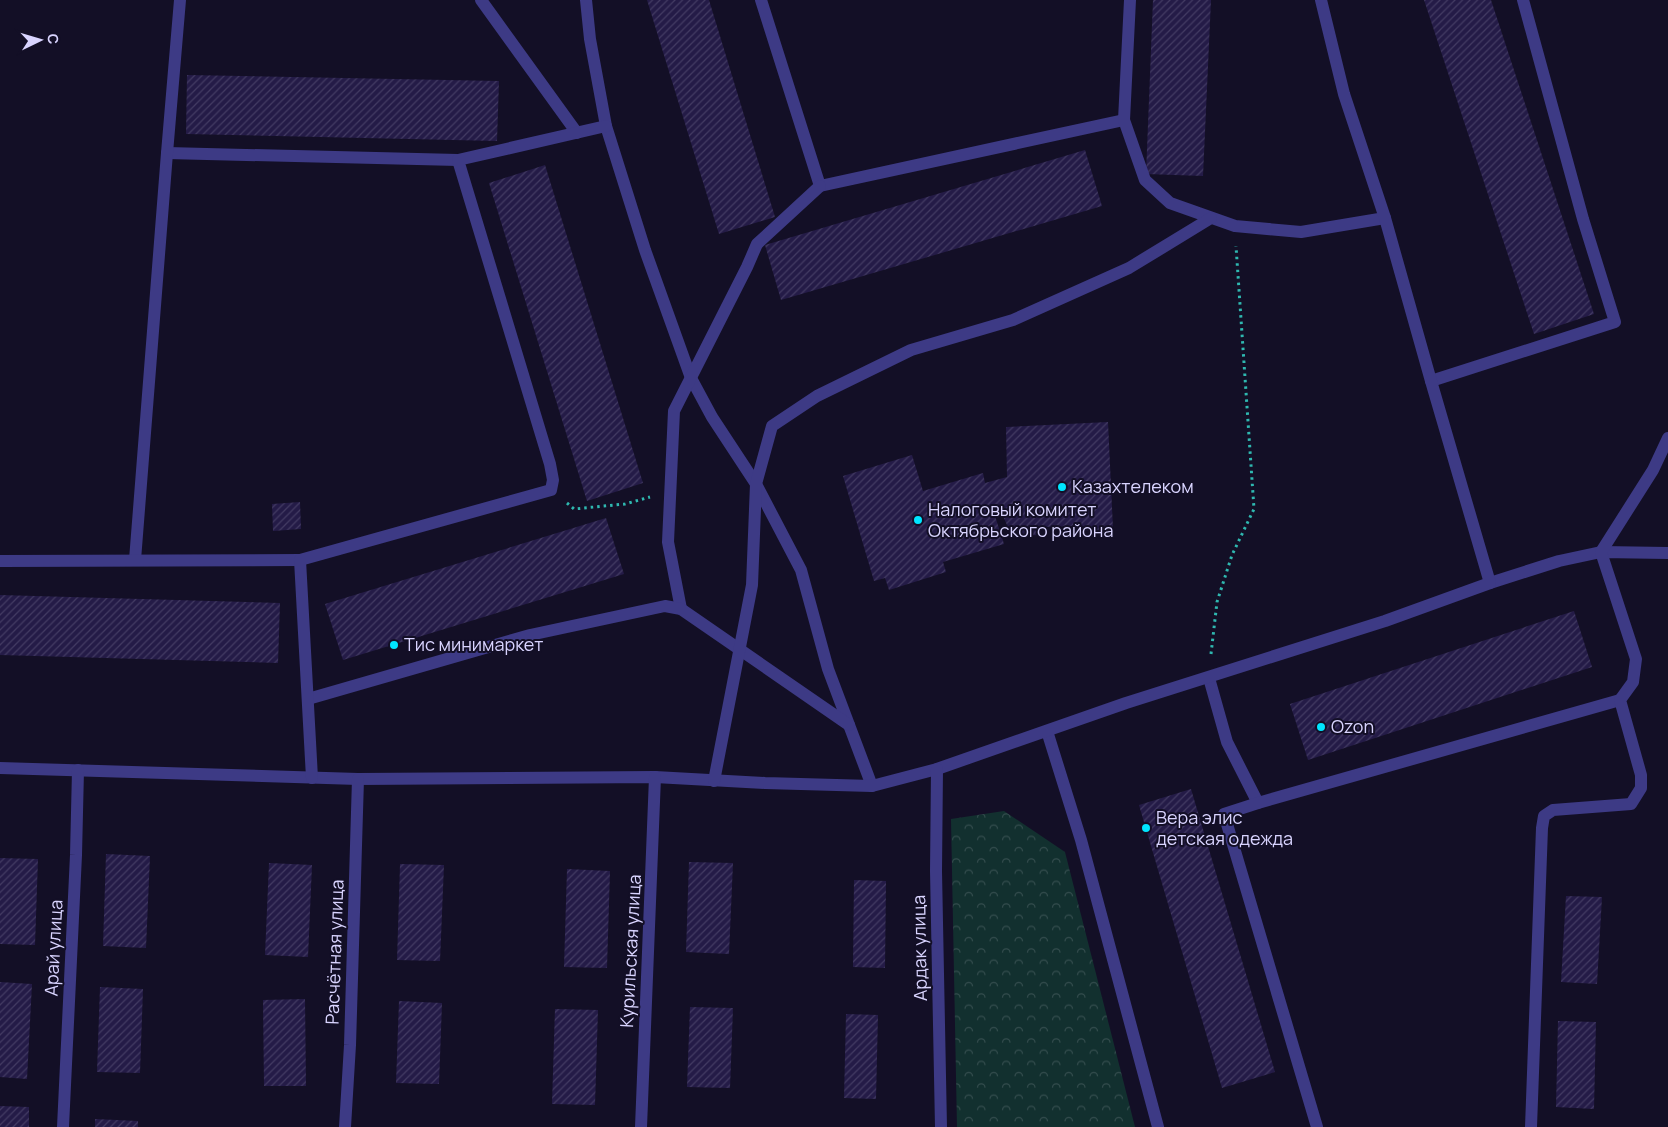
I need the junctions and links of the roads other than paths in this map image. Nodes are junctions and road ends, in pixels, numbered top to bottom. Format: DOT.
graph roads {
  1 [pos="180,0"];
  2 [pos="481,0"];
  3 [pos="586,0"];
  4 [pos="762,0"];
  5 [pos="1130,0"];
  6 [pos="1321,0"];
  7 [pos="1523,0"];
  8 [pos="1124,120"];
  9 [pos="606,126"];
  10 [pos="577,132"];
  11 [pos="167,153"];
  12 [pos="458,160"];
  13 [pos="820,186"];
  14 [pos="1211,218"];
  15 [pos="1385,218"];
  16 [pos="691,378"];
  17 [pos="1431,381"];
  18 [pos="1668,438"];
  19 [pos="756,484"];
  20 [pos="1601,552"];
  21 [pos="1668,553"];
  22 [pos="0,560"];
  23 [pos="135,560"];
  24 [pos="300,560"];
  25 [pos="1490,583"];
  26 [pos="681,609"];
  27 [pos="740,649"];
  28 [pos="1209,678"];
  29 [pos="308,700"];
  30 [pos="1620,700"];
  31 [pos="849,725"];
  32 [pos="1047,731"];
  33 [pos="0,768"];
  34 [pos="936,769"];
  35 [pos="78,770"];
  36 [pos="655,777"];
  37 [pos="312,778"];
  38 [pos="358,779"];
  39 [pos="714,781"];
  40 [pos="872,786"];
  41 [pos="1258,803"];
  42 [pos="63,1127"];
  43 [pos="345,1127"];
  44 [pos="641,1127"];
  45 [pos="941,1127"];
  46 [pos="1158,1127"];
  47 [pos="1317,1127"];
  48 [pos="1531,1127"];
  1 -- 11 [label="street"];
  2 -- 10 [label="street"];
  3 -- 9 [label="street"];
  4 -- 13 [label="street"];
  5 -- 8 [label="street"];
  6 -- 15 [label="street"];
  7 -- 17 [label="street"];
  8 -- 13 [label="street"];
  8 -- 14 [label="street"];
  9 -- 10 [label="street"];
  9 -- 16 [label="street"];
  10 -- 12 [label="street"];
  11 -- 12 [label="street"];
  11 -- 23 [label="street"];
  12 -- 24 [label="street"];
  13 -- 16 [label="street"];
  14 -- 15 [label="street"];
  14 -- 19 [label="street"];
  15 -- 17 [label="street"];
  16 -- 19 [label="street"];
  16 -- 26 [label="street"];
  17 -- 25 [label="street"];
  18 -- 20 [label="street"];
  19 -- 27 [label="street"];
  19 -- 31 [label="street"];
  20 -- 21 [label="street"];
  20 -- 25 [label="street"];
  20 -- 30 [label="street"];
  22 -- 23 [label="street"];
  23 -- 24 [label="street"];
  24 -- 29 [label="street"];
  25 -- 28 [label="street"];
  26 -- 27 [label="street"];
  26 -- 29 [label="street"];
  27 -- 31 [label="street"];
  27 -- 39 [label="street"];
  28 -- 32 [label="street"];
  28 -- 41 [label="street"];
  29 -- 37 [label="street"];
  30 -- 41 [label="street"];
  30 -- 48 [label="street"];
  31 -- 40 [label="street"];
  32 -- 34 [label="street"];
  32 -- 46 [label="street"];
  33 -- 35 [label="street"];
  34 -- 40 [label="street"];
  34 -- 45 [label="street, Ардак улица"];
  35 -- 37 [label="street"];
  35 -- 42 [label="street, Арай улица"];
  36 -- 38 [label="street"];
  36 -- 39 [label="street"];
  36 -- 44 [label="street, Курильская улица"];
  37 -- 38 [label="street"];
  38 -- 43 [label="street, Расчётная улица"];
  39 -- 40 [label="street"];
  41 -- 47 [label="street"];
}
